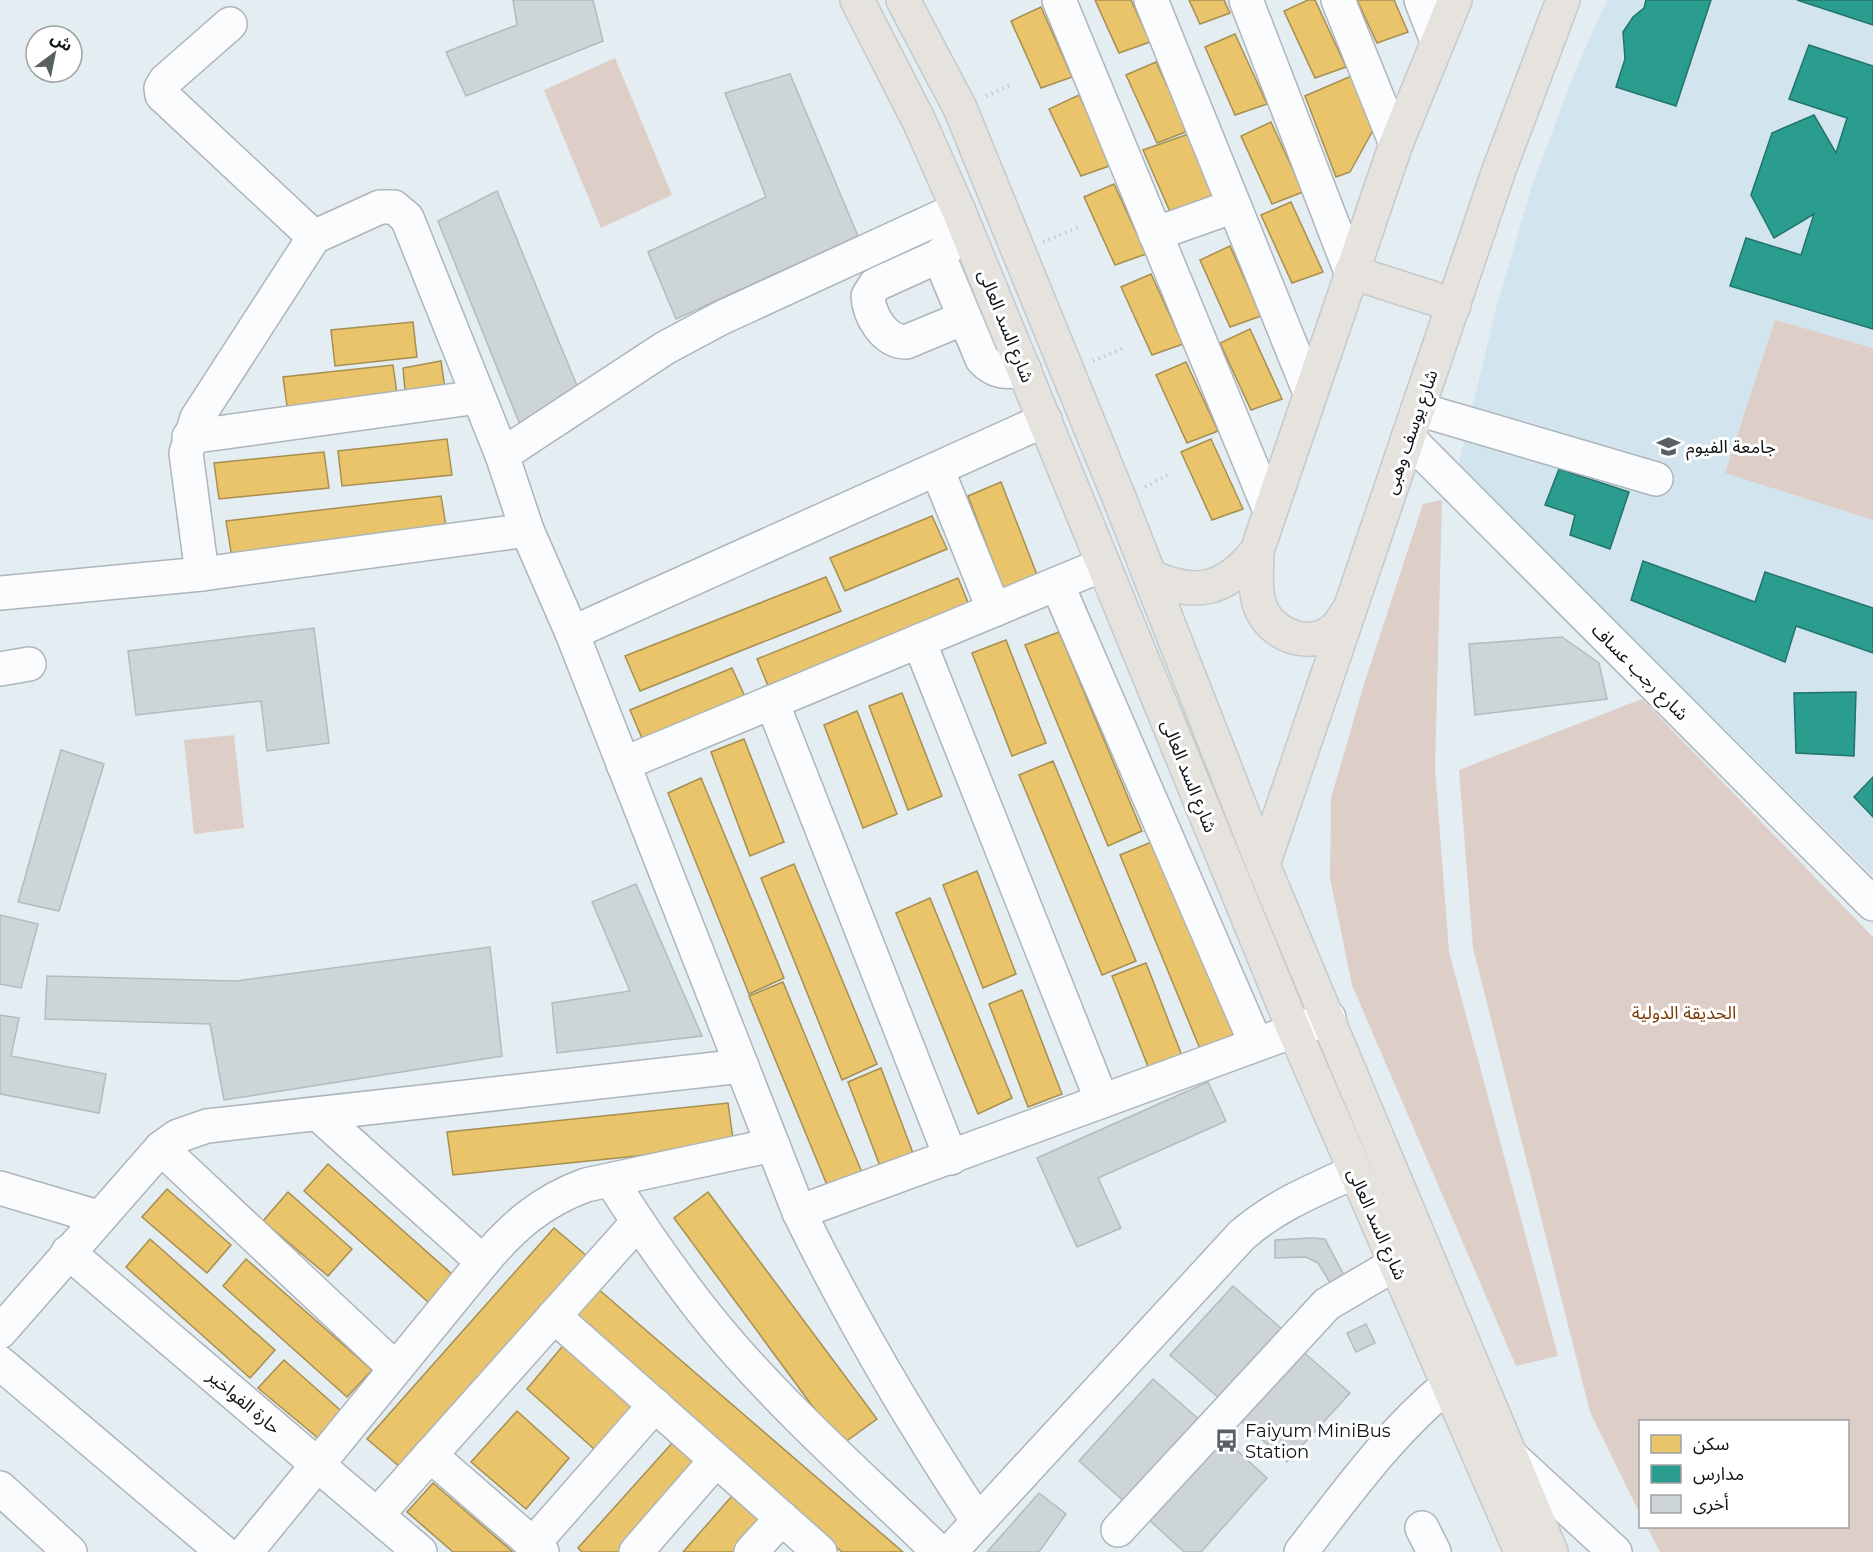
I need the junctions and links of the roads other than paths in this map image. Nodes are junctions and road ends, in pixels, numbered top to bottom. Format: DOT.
graph roads {
  1 [pos="857,0"];
  2 [pos="1059,0"];
  3 [pos="1151,0"];
  4 [pos="1246,0"];
  5 [pos="1338,0"];
  6 [pos="1421,0"];
  7 [pos="1455,0"];
  8 [pos="1563,0"];
  9 [pos="911,2"];
  10 [pos="230,24"];
  11 [pos="1437,41"];
  12 [pos="1396,144"];
  13 [pos="1234,206"];
  14 [pos="962,219"];
  15 [pos="1155,234"];
  16 [pos="314,237"];
  17 [pos="939,256"];
  18 [pos="1351,272"];
  19 [pos="1454,305"];
  20 [pos="964,318"];
  21 [pos="1024,369"];
  22 [pos="1310,393"];
  23 [pos="478,397"];
  24 [pos="1045,420"];
  25 [pos="1413,423"];
  26 [pos="189,437"];
  27 [pos="502,455"];
  28 [pos="937,469"];
  29 [pos="1656,479"];
  30 [pos="1270,511"];
  31 [pos="527,530"];
  32 [pos="1257,551"];
  33 [pos="1102,565"];
  34 [pos="202,574"];
  35 [pos="1150,576"];
  36 [pos="1057,584"];
  37 [pos="0,594"];
  38 [pos="1354,603"];
  39 [pos="994,610"];
  40 [pos="572,633"];
  41 [pos="919,641"];
  42 [pos="772,702"];
  43 [pos="623,764"];
  44 [pos="1263,865"];
  45 [pos="1873,904"];
  46 [pos="1329,1018"];
  47 [pos="1294,1030"];
  48 [pos="1256,1044"];
  49 [pos="742,1065"];
  50 [pos="1361,1094"];
  51 [pos="1102,1101"];
  52 [pos="1326,1108"];
  53 [pos="318,1114"];
  54 [pos="773,1145"];
  55 [pos="161,1148"];
  56 [pos="951,1158"];
  57 [pos="1354,1172"];
  58 [pos="611,1180"];
  59 [pos="0,1188"];
  60 [pos="799,1212"];
  61 [pos="98,1217"];
  62 [pos="638,1222"];
  63 [pos="68,1252"];
  64 [pos="483,1262"];
  65 [pos="1395,1264"];
  66 [pos="554,1316"];
  67 [pos="0,1332"];
  68 [pos="0,1363"];
  69 [pos="395,1368"];
  70 [pos="1449,1384"];
  71 [pos="655,1405"];
  72 [pos="430,1455"];
  73 [pos="1512,1457"];
  74 [pos="716,1460"];
  75 [pos="317,1464"];
  76 [pos="0,1488"];
  77 [pos="377,1515"];
  78 [pos="782,1518"];
  79 [pos="977,1520"];
  80 [pos="1118,1530"];
  81 [pos="537,1548"];
  82 [pos="70,1552"];
  83 [pos="223,1552"];
  84 [pos="246,1552"];
  85 [pos="420,1552"];
  86 [pos="636,1552"];
  87 [pos="751,1552"];
  88 [pos="820,1552"];
  89 [pos="939,1552"];
  90 [pos="950,1552"];
  91 [pos="1301,1552"];
  92 [pos="1521,1552"];
  93 [pos="1551,1552"];
  94 [pos="1615,1552"];
  1 -- 14 [label="main road, شارع السد العالى"];
  2 -- 15 [label="street"];
  3 -- 13 [label="street"];
  4 -- 18 [label="street"];
  5 -- 12 [label="street"];
  6 -- 11 [label="street"];
  7 -- 11 [label="main road"];
  8 -- 19 [label="main road, شارع يوسف وهبى"];
  9 -- 35 [label="main road, شارع السد العالى"];
  10 -- 16 [label="street"];
  11 -- 12 [label="main road"];
  12 -- 18 [label="main road"];
  13 -- 15 [label="street"];
  13 -- 22 [label="street"];
  14 -- 17 [label="street"];
  14 -- 21 [label="main road, شارع السد العالى"];
  14 -- 27 [label="street"];
  15 -- 30 [label="street"];
  16 -- 23 [label="street"];
  16 -- 26 [label="street"];
  17 -- 20 [label="street"];
  17 -- 20 [label="street"];
  18 -- 19 [label="main road"];
  18 -- 22 [label="main road"];
  19 -- 25 [label="main road, شارع يوسف وهبى"];
  20 -- 21 [label="street"];
  21 -- 24 [label="main road, شارع السد العالى"];
  22 -- 30 [label="main road"];
  23 -- 26 [label="street"];
  23 -- 27 [label="street"];
  24 -- 28 [label="street"];
  24 -- 33 [label="main road, شارع السد العالى"];
  25 -- 29 [label="street"];
  25 -- 38 [label="main road, شارع يوسف وهبى"];
  25 -- 45 [label="street, شارع رجب عساف"];
  26 -- 34 [label="street"];
  27 -- 31 [label="street"];
  28 -- 39 [label="street"];
  28 -- 40 [label="street"];
  30 -- 32 [label="main road"];
  31 -- 34 [label="street"];
  31 -- 40 [label="street"];
  32 -- 35 [label="main road"];
  32 -- 38 [label="main road"];
  33 -- 36 [label="street"];
  33 -- 47 [label="main road, شارع السد العالى"];
  34 -- 37 [label="street"];
  35 -- 44 [label="main road, شارع السد العالى"];
  36 -- 39 [label="street"];
  36 -- 48 [label="street"];
  38 -- 44 [label="main road, شارع يوسف وهبى"];
  39 -- 41 [label="street"];
  40 -- 43 [label="street"];
  41 -- 42 [label="street"];
  41 -- 51 [label="street"];
  42 -- 43 [label="street"];
  42 -- 56 [label="street"];
  43 -- 49 [label="street"];
  44 -- 46 [label="main road, شارع السد العالى"];
  46 -- 47 [label="street"];
  46 -- 50 [label="main road, شارع السد العالى"];
  47 -- 48 [label="street"];
  47 -- 52 [label="main road, شارع السد العالى"];
  48 -- 51 [label="street"];
  49 -- 53 [label="street"];
  49 -- 54 [label="street"];
  50 -- 52 [label="main road"];
  50 -- 73 [label="main road, شارع السد العالى"];
  51 -- 56 [label="street"];
  52 -- 57 [label="main road, شارع السد العالى"];
  53 -- 55 [label="street"];
  53 -- 64 [label="street"];
  54 -- 58 [label="street"];
  54 -- 60 [label="street"];
  55 -- 61 [label="street"];
  55 -- 69 [label="street"];
  56 -- 60 [label="street"];
  57 -- 65 [label="main road, شارع السد العالى"];
  57 -- 79 [label="street"];
  58 -- 62 [label="street"];
  58 -- 64 [label="street"];
  59 -- 61 [label="street"];
  60 -- 79 [label="street"];
  61 -- 63 [label="street"];
  62 -- 66 [label="street"];
  62 -- 89 [label="street"];
  63 -- 67 [label="street"];
  63 -- 75 [label="street, حارة الفواخير"];
  64 -- 69 [label="street"];
  65 -- 70 [label="main road, شارع السد العالى"];
  65 -- 80 [label="street"];
  66 -- 71 [label="street"];
  66 -- 72 [label="street"];
  68 -- 83 [label="street"];
  69 -- 75 [label="street"];
  70 -- 91 [label="street"];
  70 -- 92 [label="main road, شارع السد العالى"];
  71 -- 74 [label="street"];
  71 -- 81 [label="street"];
  72 -- 77 [label="street"];
  72 -- 81 [label="street"];
  73 -- 93 [label="main road, شارع السد العالى"];
  73 -- 94 [label="street"];
  74 -- 78 [label="street"];
  74 -- 86 [label="street"];
  75 -- 77 [label="street, حارة الفواخير"];
  75 -- 84 [label="street"];
  76 -- 82 [label="street"];
  77 -- 85 [label="street, حارة الفواخير"];
  78 -- 87 [label="street"];
  78 -- 88 [label="street"];
  79 -- 90 [label="street"];
}
